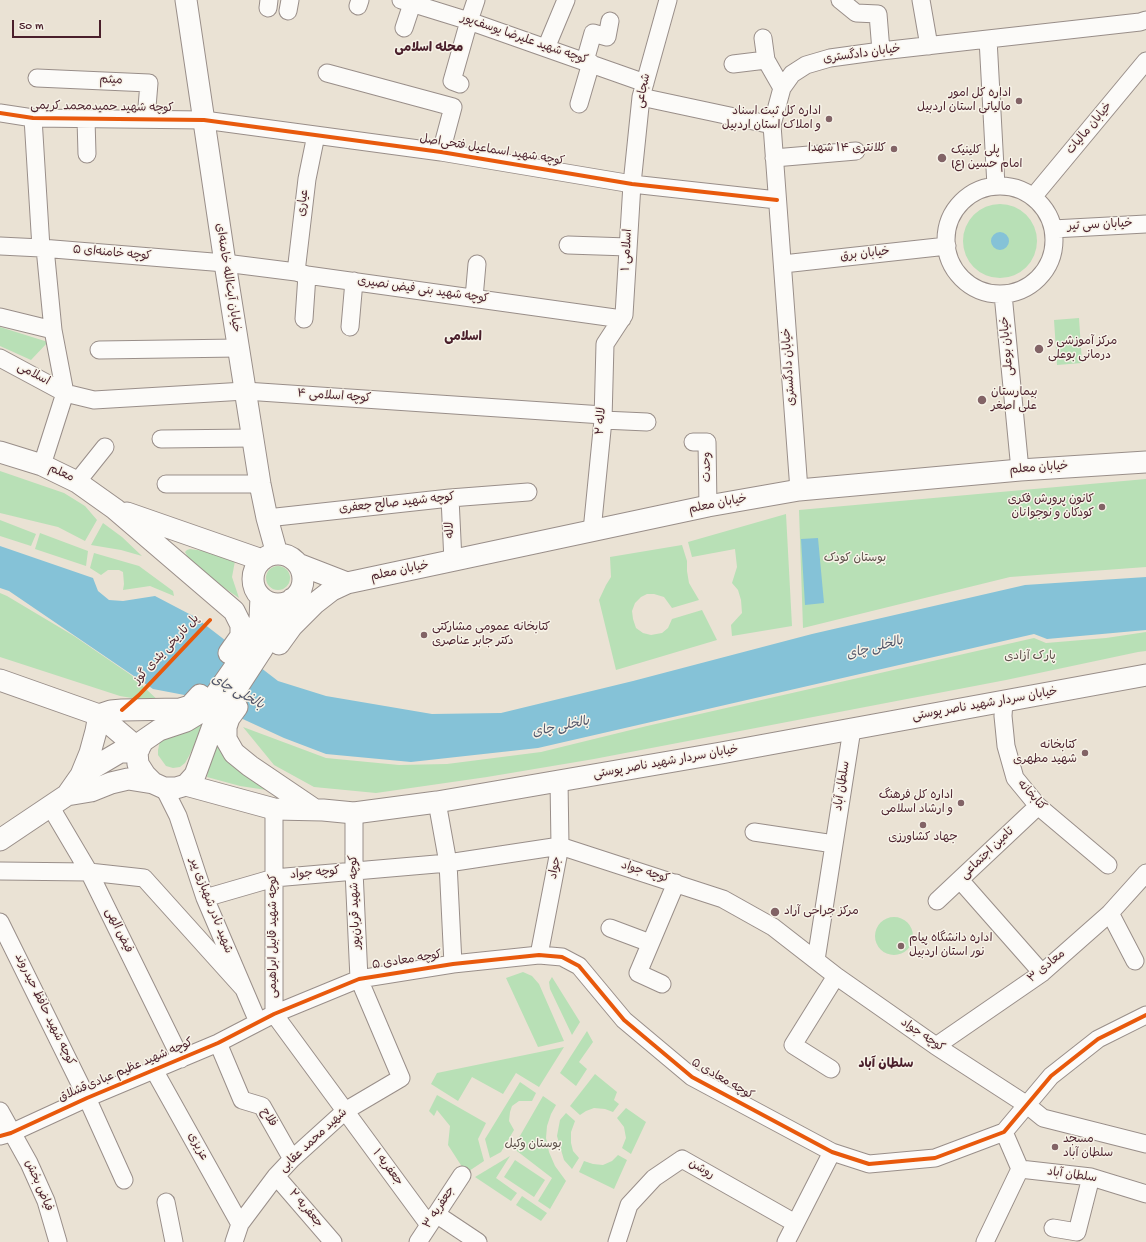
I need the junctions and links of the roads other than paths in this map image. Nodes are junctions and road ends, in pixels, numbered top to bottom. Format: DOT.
graph roads {
  1 [pos="186,0"];
  2 [pos="476,0"];
  3 [pos="566,0"];
  4 [pos="668,0"];
  5 [pos="840,0"];
  6 [pos="920,0"];
  7 [pos="929,0"];
  8 [pos="407,2"];
  9 [pos="432,5"];
  10 [pos="469,21"];
  11 [pos="610,21"];
  12 [pos="1144,22"];
  13 [pos="404,28"];
  14 [pos="763,38"];
  15 [pos="988,39"];
  16 [pos="933,46"];
  17 [pos="546,48"];
  18 [pos="881,51"];
  19 [pos="766,60"];
  20 [pos="1146,61"];
  21 [pos="588,62"];
  22 [pos="733,64"];
  23 [pos="327,73"];
  24 [pos="37,78"];
  25 [pos="460,84"];
  26 [pos="782,88"];
  27 [pos="643,90"];
  28 [pos="579,104"];
  29 [pos="0,113"];
  30 [pos="33,118"];
  31 [pos="86,119"];
  32 [pos="146,119"];
  33 [pos="204,120"];
  34 [pos="772,125"];
  35 [pos="316,135"];
  36 [pos="856,151"];
  37 [pos="441,152"];
  38 [pos="88,154"];
  39 [pos="774,158"];
  40 [pos="632,184"];
  41 [pos="996,186"];
  42 [pos="1033,196"];
  43 [pos="776,200"];
  44 [pos="1146,224"];
  45 [pos="1053,229"];
  46 [pos="568,245"];
  47 [pos="0,246"];
  48 [pos="947,246"];
  49 [pos="628,247"];
  50 [pos="43,248"];
  51 [pos="225,263"];
  52 [pos="477,264"];
  53 [pos="783,264"];
  54 [pos="301,273"];
  55 [pos="354,281"];
  56 [pos="1003,294"];
  57 [pos="474,298"];
  58 [pos="0,317"];
  59 [pos="623,317"];
  60 [pos="304,319"];
  61 [pos="350,327"];
  62 [pos="53,330"];
  63 [pos="238,348"];
  64 [pos="99,350"];
  65 [pos="0,358"];
  66 [pos="245,391"];
  67 [pos="65,393"];
  68 [pos="603,417"];
  69 [pos="647,422"];
  70 [pos="253,438"];
  71 [pos="161,439"];
  72 [pos="692,442"];
  73 [pos="105,447"];
  74 [pos="0,452"];
  75 [pos="1146,462"];
  76 [pos="42,465"];
  77 [pos="1020,470"];
  78 [pos="77,482"];
  79 [pos="166,484"];
  80 [pos="260,484"];
  81 [pos="799,490"];
  82 [pos="528,492"];
  83 [pos="450,498"];
  84 [pos="708,506"];
  85 [pos="116,509"];
  86 [pos="267,518"];
  87 [pos="592,532"];
  88 [pos="270,557"];
  89 [pos="452,561"];
  90 [pos="298,564"];
  91 [pos="347,583"];
  92 [pos="261,597"];
  93 [pos="292,599"];
  94 [pos="256,647"];
  95 [pos="1146,675"];
  96 [pos="0,680"];
  97 [pos="1004,701"];
  98 [pos="214,709"];
  99 [pos="99,715"];
  100 [pos="852,729"];
  101 [pos="138,750"];
  102 [pos="81,774"];
  103 [pos="559,781"];
  104 [pos="186,785"];
  105 [pos="159,786"];
  106 [pos="67,795"];
  107 [pos="437,802"];
  108 [pos="50,806"];
  109 [pos="1038,806"];
  110 [pos="274,810"];
  111 [pos="314,810"];
  112 [pos="354,813"];
  113 [pos="754,832"];
  114 [pos="1,838"];
  115 [pos="834,844"];
  116 [pos="560,846"];
  117 [pos="448,863"];
  118 [pos="1108,865"];
  119 [pos="0,871"];
  120 [pos="354,871"];
  121 [pos="88,872"];
  122 [pos="1146,873"];
  123 [pos="274,878"];
  124 [pos="960,880"];
  125 [pos="676,883"];
  126 [pos="205,898"];
  127 [pos="937,901"];
  128 [pos="1110,913"];
  129 [pos="0,922"];
  130 [pos="610,928"];
  131 [pos="650,943"];
  132 [pos="539,955"];
  133 [pos="816,960"];
  134 [pos="1135,961"];
  135 [pos="453,964"];
  136 [pos="1042,973"];
  137 [pos="836,976"];
  138 [pos="359,979"];
  139 [pos="662,984"];
  140 [pos="243,988"];
  141 [pos="274,1014"];
  142 [pos="1146,1015"];
  143 [pos="258,1022"];
  144 [pos="218,1043"];
  145 [pos="936,1046"];
  146 [pos="181,1059"];
  147 [pos="831,1069"];
  148 [pos="154,1070"];
  149 [pos="401,1078"];
  150 [pos="87,1098"];
  151 [pos="1027,1105"];
  152 [pos="0,1111"];
  153 [pos="345,1111"];
  154 [pos="1004,1132"];
  155 [pos="6,1134"];
  156 [pos="1146,1144"];
  157 [pos="832,1152"];
  158 [pos="292,1159"];
  159 [pos="1020,1169"];
  160 [pos="462,1175"];
  161 [pos="276,1176"];
  162 [pos="1091,1177"];
  163 [pos="124,1180"];
  164 [pos="1146,1194"];
  165 [pos="166,1202"];
  166 [pos="433,1219"];
  167 [pos="795,1223"];
  168 [pos="240,1224"];
  169 [pos="1053,1228"];
  170 [pos="988,1241"];
  171 [pos="58,1242"];
  172 [pos="174,1242"];
  173 [pos="234,1242"];
  174 [pos="333,1242"];
  175 [pos="418,1242"];
  176 [pos="478,1242"];
  177 [pos="617,1242"];
  178 [pos="786,1242"];
  1 -- 33 [label="main road, خیابان آیت‌الله خامنه‌ای"];
  2 -- 10 [label="street"];
  3 -- 17 [label="street"];
  4 -- 27 [label="street, شجاعی"];
  5 -- 18 [label="street"];
  6 -- 16 [label="street"];
  7 -- 16 [label="street"];
  8 -- 9 [label="street, کوچه شهید علیرضا یوسف‌پور"];
  8 -- 13 [label="street"];
  9 -- 10 [label="street, کوچه شهید علیرضا یوسف‌پور"];
  10 -- 17 [label="street, کوچه شهید علیرضا یوسف‌پور"];
  10 -- 25 [label="street"];
  11 -- 21 [label="street"];
  12 -- 15 [label="street, خیابان دادگستری"];
  14 -- 19 [label="street"];
  15 -- 16 [label="street, خیابان دادگستری"];
  15 -- 41 [label="street"];
  16 -- 18 [label="street, خیابان دادگستری"];
  17 -- 21 [label="street, کوچه شهید علیرضا یوسف‌پور"];
  18 -- 26 [label="street, خیابان دادگستری"];
  19 -- 22 [label="street"];
  19 -- 26 [label="street"];
  20 -- 42 [label="street, خیابان مالیات"];
  21 -- 27 [label="street, کوچه شهید علیرضا یوسف‌پور"];
  21 -- 28 [label="street"];
  23 -- 37 [label="street"];
  24 -- 32 [label="street, میثم"];
  26 -- 34 [label="street, خیابان دادگستری"];
  27 -- 34 [label="street, کوچه شهید علیرضا یوسف‌پور"];
  27 -- 40 [label="street, شجاعی"];
  29 -- 30 [label="street, کوچه شهید حمیدمحمد کریمی"];
  30 -- 31 [label="street, کوچه شهید حمیدمحمد کریمی"];
  30 -- 50 [label="street"];
  31 -- 32 [label="street, کوچه شهید حمیدمحمد کریمی"];
  31 -- 38 [label="street"];
  32 -- 33 [label="street, کوچه شهید حمیدمحمد کریمی"];
  33 -- 35 [label="street, کوچه شهید اسماعیل فتحی‌اصل"];
  33 -- 51 [label="main road, خیابان آیت‌الله خامنه‌ای"];
  34 -- 39 [label="street, خیابان دادگستری"];
  35 -- 37 [label="street, کوچه شهید اسماعیل فتحی‌اصل"];
  35 -- 54 [label="street, عیاری"];
  36 -- 39 [label="street"];
  37 -- 40 [label="street, کوچه شهید اسماعیل فتحی‌اصل"];
  39 -- 43 [label="street, خیابان دادگستری"];
  40 -- 43 [label="street, کوچه شهید اسماعیل فتحی‌اصل"];
  40 -- 49 [label="street, اسلامی ۱"];
  41 -- 42 [label="street"];
  41 -- 48 [label="street"];
  42 -- 45 [label="street"];
  43 -- 53 [label="street, خیابان دادگستری"];
  44 -- 45 [label="street, خیابان سی تیر"];
  45 -- 56 [label="street"];
  46 -- 49 [label="street"];
  47 -- 50 [label="street, کوچه خامنه‌ای ۵"];
  48 -- 53 [label="street, خیابان برق"];
  48 -- 56 [label="street"];
  49 -- 59 [label="street, اسلامی ۱"];
  50 -- 51 [label="street, کوچه خامنه‌ای ۵"];
  50 -- 62 [label="street"];
  51 -- 54 [label="street, کوچه شهید بنی فیض نصیری"];
  51 -- 63 [label="main road, خیابان آیت‌الله خامنه‌ای"];
  52 -- 57 [label="street"];
  53 -- 81 [label="street, خیابان دادگستری"];
  54 -- 55 [label="street, کوچه شهید بنی فیض نصیری"];
  54 -- 60 [label="street, عیاری"];
  55 -- 57 [label="street, کوچه شهید بنی فیض نصیری"];
  55 -- 61 [label="street"];
  56 -- 77 [label="street, خیابان بوعلی"];
  57 -- 59 [label="street, کوچه شهید بنی فیض نصیری"];
  58 -- 62 [label="street"];
  59 -- 68 [label="street, لاله ۲"];
  62 -- 67 [label="street"];
  63 -- 64 [label="street"];
  63 -- 66 [label="main road, خیابان آیت‌الله خامنه‌ای"];
  65 -- 67 [label="street, اسلامی"];
  66 -- 67 [label="street, کوچه اسلامی ۴"];
  66 -- 68 [label="street, کوچه اسلامی ۴"];
  66 -- 70 [label="main road, خیابان آیت‌الله خامنه‌ای"];
  67 -- 76 [label="street"];
  68 -- 69 [label="street, کوچه اسلامی ۴"];
  68 -- 87 [label="street, لاله ۲"];
  70 -- 71 [label="street"];
  70 -- 80 [label="main road, خیابان آیت‌الله خامنه‌ای"];
  72 -- 84 [label="street, وحدت"];
  73 -- 78 [label="street"];
  74 -- 76 [label="main road, معلم"];
  75 -- 77 [label="main road, خیابان معلم"];
  76 -- 78 [label="main road, معلم"];
  77 -- 81 [label="main road, خیابان معلم"];
  78 -- 85 [label="main road, معلم"];
  79 -- 80 [label="street"];
  80 -- 86 [label="main road, خیابان آیت‌الله خامنه‌ای"];
  81 -- 84 [label="main road, خیابان معلم"];
  82 -- 83 [label="street, کوچه شهید صالح جعفری"];
  83 -- 86 [label="street, کوچه شهید صالح جعفری"];
  83 -- 89 [label="street, لاله"];
  84 -- 87 [label="main road, خیابان معلم"];
  85 -- 88 [label="main road"];
  85 -- 94 [label="main road"];
  86 -- 88 [label="main road, خیابان آیت‌الله خامنه‌ای"];
  87 -- 89 [label="main road, خیابان معلم"];
  88 -- 90 [label="main road"];
  88 -- 92 [label="main road"];
  89 -- 91 [label="main road, خیابان معلم"];
  90 -- 91 [label="main road"];
  90 -- 93 [label="main road"];
  91 -- 94 [label="main road, خیابان معلم"];
  92 -- 93 [label="main road"];
  92 -- 94 [label="main road"];
  93 -- 94 [label="main road"];
  94 -- 98 [label="main road"];
  95 -- 97 [label="main road, خیابان سردار شهید ناصر پوستی"];
  96 -- 99 [label="main road"];
  97 -- 100 [label="main road, خیابان سردار شهید ناصر پوستی"];
  97 -- 109 [label="street, کتابخانه"];
  98 -- 99 [label="main road"];
  98 -- 101 [label="main road"];
  98 -- 104 [label="main road"];
  98 -- 111 [label="main road"];
  99 -- 101 [label="main road"];
  99 -- 102 [label="main road"];
  100 -- 103 [label="main road, خیابان سردار شهید ناصر پوستی"];
  100 -- 115 [label="street, سلطان آباد"];
  101 -- 102 [label="main road"];
  101 -- 105 [label="main road"];
  102 -- 106 [label="main road"];
  103 -- 107 [label="main road, خیابان سردار شهید ناصر پوستی"];
  103 -- 116 [label="street, جواد"];
  104 -- 105 [label="main road"];
  104 -- 110 [label="main road, خیابان سردار شهید ناصر پوستی"];
  105 -- 106 [label="main road"];
  105 -- 126 [label="street, شهید نادر شهبازی پیر"];
  106 -- 108 [label="main road"];
  107 -- 112 [label="main road, خیابان سردار شهید ناصر پوستی"];
  107 -- 117 [label="street"];
  108 -- 114 [label="main road"];
  108 -- 121 [label="street, فیض الهی"];
  109 -- 118 [label="street, کتابخانه"];
  109 -- 124 [label="street, تامین اجتماعی"];
  110 -- 111 [label="main road, خیابان سردار شهید ناصر پوستی"];
  110 -- 123 [label="street, کوچه شهید قابیل ابراهیمی"];
  111 -- 112 [label="main road, خیابان سردار شهید ناصر پوستی"];
  112 -- 120 [label="street, کوچه شهید قربان‌پور"];
  113 -- 115 [label="street"];
  115 -- 133 [label="street, سلطان آباد"];
  116 -- 117 [label="street, کوچه جواد"];
  116 -- 125 [label="street, کوچه جواد"];
  116 -- 132 [label="street, جواد"];
  117 -- 120 [label="street, کوچه جواد"];
  117 -- 135 [label="street"];
  119 -- 121 [label="street"];
  120 -- 123 [label="street, کوچه جواد"];
  120 -- 138 [label="street, کوچه شهید قربان‌پور"];
  121 -- 140 [label="street"];
  121 -- 146 [label="street, فیض الهی"];
  122 -- 128 [label="street, معادی ۳"];
  123 -- 126 [label="street, کوچه جواد"];
  123 -- 141 [label="street, کوچه شهید قابیل ابراهیمی"];
  124 -- 127 [label="street, تامین اجتماعی"];
  124 -- 136 [label="street"];
  125 -- 131 [label="street"];
  125 -- 133 [label="street, کوچه جواد"];
  126 -- 140 [label="street, شهید نادر شهبازی پیر"];
  128 -- 134 [label="street"];
  128 -- 136 [label="street, معادی ۳"];
  129 -- 150 [label="street, کوچه شهید حافظ حیدروند"];
  130 -- 131 [label="street"];
  131 -- 139 [label="street"];
  132 -- 135 [label="street, کوچه معادی ۵"];
  132 -- 157 [label="street, کوچه معادی ۵"];
  133 -- 137 [label="street, کوچه جواد"];
  135 -- 138 [label="street, کوچه معادی ۵"];
  136 -- 145 [label="street, معادی ۳"];
  137 -- 145 [label="street, کوچه جواد"];
  137 -- 147 [label="street"];
  138 -- 141 [label="street, کوچه معادی ۵"];
  138 -- 149 [label="street, کوچه شهید قربان‌پور"];
  140 -- 143 [label="street, شهید نادر شهبازی پیر"];
  141 -- 143 [label="street, کوچه معادی ۵"];
  141 -- 153 [label="street, کوچه شهید قابیل ابراهیمی"];
  142 -- 151 [label="street, کوچه معادی ۵"];
  143 -- 144 [label="street, کوچه شهید عظیم عبادی‌قشلاق"];
  144 -- 146 [label="street, کوچه شهید عظیم عبادی‌قشلاق"];
  144 -- 158 [label="street, فلاح"];
  145 -- 151 [label="street, کوچه جواد"];
  146 -- 148 [label="street, کوچه شهید عظیم عبادی‌قشلاق"];
  148 -- 150 [label="street, کوچه شهید عظیم عبادی‌قشلاق"];
  148 -- 168 [label="street, عزیزی"];
  149 -- 153 [label="street, شهید محمد عقابی"];
  150 -- 155 [label="street, کوچه شهید عظیم عبادی‌قشلاق"];
  150 -- 163 [label="street, کوچه شهید حافظ حیدروند"];
  151 -- 154 [label="street, کوچه معادی ۵"];
  151 -- 156 [label="street, کوچه جواد"];
  152 -- 155 [label="street, فیاض بخش"];
  153 -- 158 [label="street, شهید محمد عقابی"];
  153 -- 166 [label="street, جعفریه ۱"];
  154 -- 157 [label="street, کوچه معادی ۵"];
  154 -- 159 [label="street"];
  155 -- 171 [label="street, فیاض بخش"];
  157 -- 167 [label="street"];
  158 -- 161 [label="street, شهید محمد عقابی"];
  159 -- 162 [label="street, سلطان آباد"];
  159 -- 170 [label="street"];
  160 -- 166 [label="street, جعفریه ۳"];
  161 -- 168 [label="street, شهید محمد عقابی"];
  161 -- 174 [label="street, جعفریه ۲"];
  162 -- 164 [label="street, سلطان آباد"];
  162 -- 169 [label="street"];
  165 -- 172 [label="street"];
  166 -- 175 [label="street, جعفریه ۳"];
  166 -- 176 [label="street, جعفریه ۱"];
  167 -- 177 [label="street, روشن"];
  167 -- 178 [label="street"];
  168 -- 173 [label="street, شهید محمد عقابی"];
}
